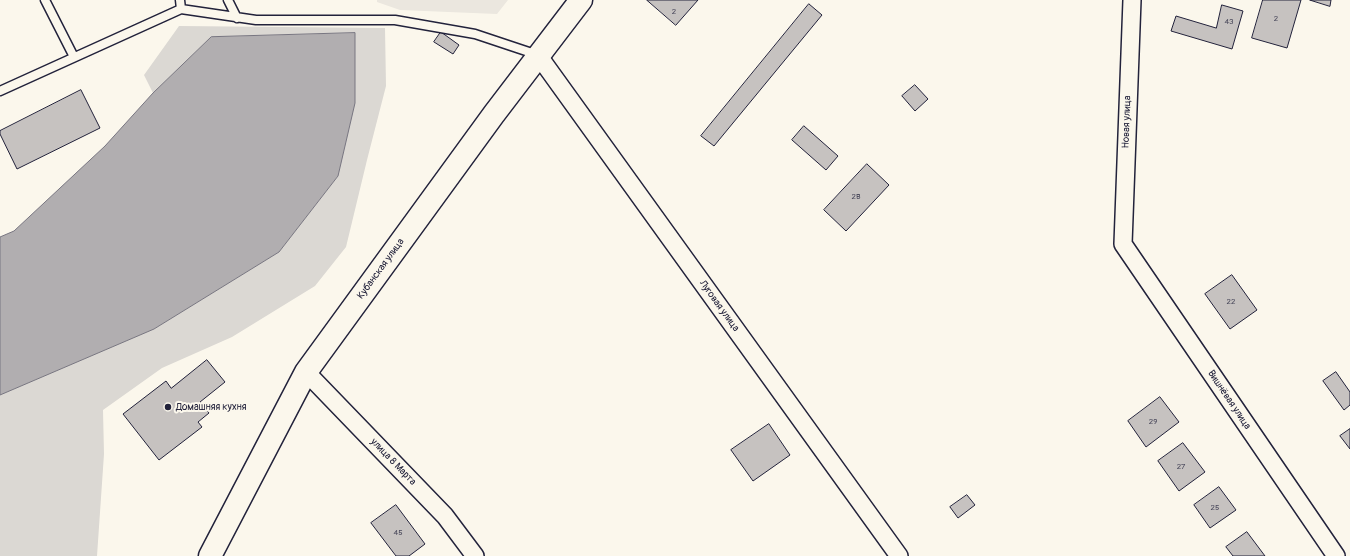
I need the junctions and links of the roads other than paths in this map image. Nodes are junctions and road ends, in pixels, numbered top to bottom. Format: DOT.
graph roads {
  1 [pos="45,0"];
  2 [pos="228,0"];
  3 [pos="581,0"];
  4 [pos="1132,0"];
  5 [pos="181,4"];
  6 [pos="237,18"];
  7 [pos="538,55"];
  8 [pos="74,57"];
  9 [pos="0,91"];
  10 [pos="1123,244"];
  11 [pos="306,372"];
  12 [pos="210,556"];
  13 [pos="475,556"];
  14 [pos="899,556"];
  15 [pos="1336,556"];
  1 -- 8 [label="lane"];
  2 -- 6 [label="lane"];
  3 -- 7 [label="main road, Кубанская улица"];
  4 -- 10 [label="street, Новая улица"];
  5 -- 6 [label="lane"];
  5 -- 8 [label="lane"];
  6 -- 7 [label="lane"];
  7 -- 11 [label="main road, Кубанская улица"];
  7 -- 14 [label="street, Луговая улица"];
  8 -- 9 [label="lane"];
  10 -- 15 [label="street, Вишнёвая улица"];
  11 -- 12 [label="main road, Кубанская улица"];
  11 -- 13 [label="street, улица 8 Марта"];
}
